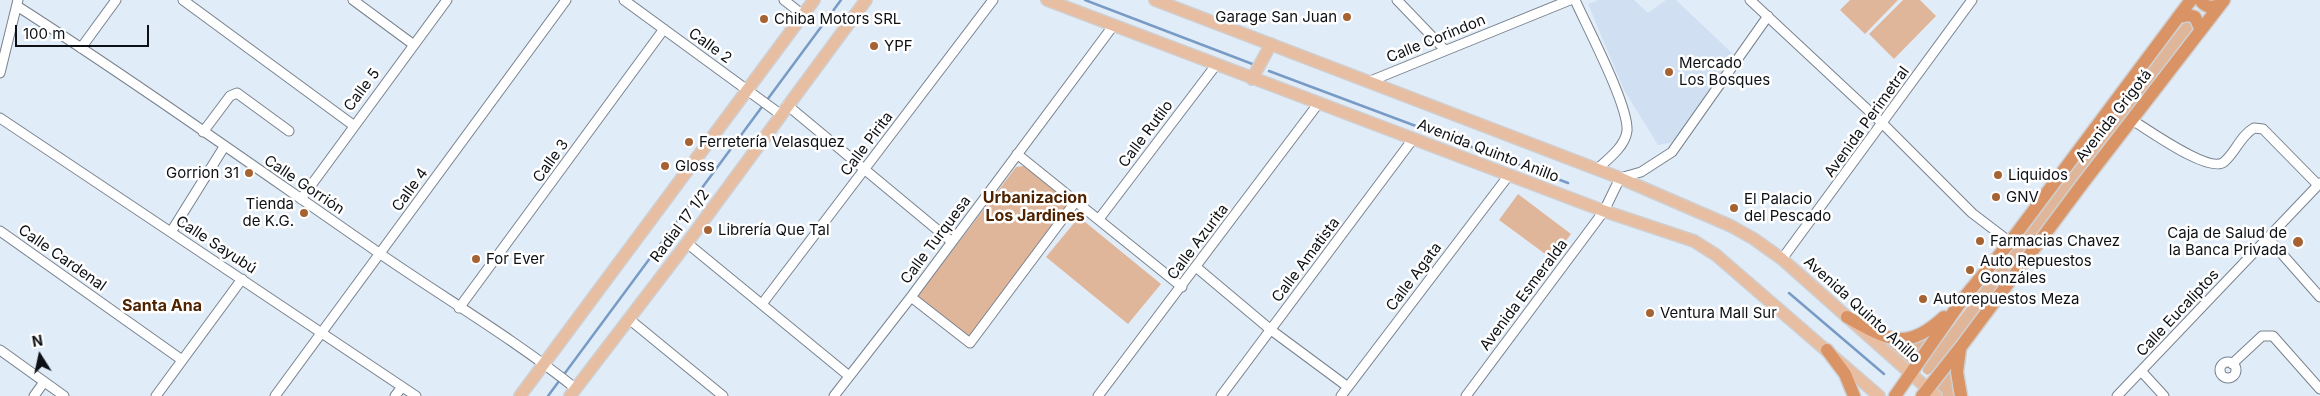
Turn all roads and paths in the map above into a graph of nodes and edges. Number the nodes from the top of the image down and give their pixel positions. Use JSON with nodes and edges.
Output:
{"nodes":[{"id":1,"x":116,"y":0,"type":"edge"},
{"id":2,"x":183,"y":0,"type":"edge"},
{"id":3,"x":353,"y":0,"type":"edge"},
{"id":4,"x":447,"y":0,"type":"edge"},
{"id":5,"x":566,"y":0,"type":"edge"},
{"id":6,"x":624,"y":0,"type":"edge"},
{"id":7,"x":784,"y":0,"type":"edge"},
{"id":8,"x":814,"y":0,"type":"edge"},
{"id":9,"x":866,"y":0,"type":"edge"},
{"id":10,"x":993,"y":0,"type":"edge"},
{"id":11,"x":1047,"y":0,"type":"edge"},
{"id":12,"x":1155,"y":0,"type":"edge"},
{"id":13,"x":1570,"y":0,"type":"edge"},
{"id":14,"x":1575,"y":0,"type":"edge"},
{"id":15,"x":1750,"y":0,"type":"edge"},
{"id":16,"x":1972,"y":0,"type":"edge"},
{"id":17,"x":2191,"y":0,"type":"edge"},
{"id":18,"x":2200,"y":0,"type":"edge"},
{"id":19,"x":1400,"y":1,"type":"edge"},
{"id":20,"x":17,"y":3,"type":"edge"},
{"id":21,"x":2222,"y":3,"type":"edge"},
{"id":22,"x":803,"y":15,"type":"junction"},
{"id":23,"x":1768,"y":16,"type":"junction"},
{"id":24,"x":2178,"y":17,"type":"junction"},
{"id":25,"x":1113,"y":26,"type":"junction"},
{"id":26,"x":664,"y":29,"type":"junction"},
{"id":27,"x":2201,"y":30,"type":"junction"},
{"id":28,"x":1271,"y":44,"type":"junction"},
{"id":29,"x":414,"y":45,"type":"junction"},
{"id":30,"x":81,"y":48,"type":"junction"},
{"id":31,"x":1445,"y":50,"type":"junction"},
{"id":32,"x":1216,"y":65,"type":"junction"},
{"id":33,"x":0,"y":73,"type":"edge"},
{"id":34,"x":1252,"y":79,"type":"junction"},
{"id":35,"x":1368,"y":82,"type":"junction"},
{"id":36,"x":749,"y":92,"type":"junction"},
{"id":37,"x":1318,"y":104,"type":"junction"},
{"id":38,"x":779,"y":109,"type":"junction"},
{"id":39,"x":0,"y":118,"type":"edge"},
{"id":40,"x":2132,"y":120,"type":"junction"},
{"id":41,"x":1883,"y":124,"type":"junction"},
{"id":42,"x":354,"y":125,"type":"junction"},
{"id":43,"x":289,"y":131,"type":"dead end"},
{"id":44,"x":203,"y":132,"type":"junction"},
{"id":45,"x":1413,"y":139,"type":"junction"},
{"id":46,"x":224,"y":147,"type":"junction"},
{"id":47,"x":1017,"y":154,"type":"junction"},
{"id":48,"x":1597,"y":169,"type":"junction"},
{"id":49,"x":865,"y":170,"type":"junction"},
{"id":50,"x":1509,"y":175,"type":"junction"},
{"id":51,"x":1620,"y":178,"type":"junction"},
{"id":52,"x":2319,"y":184,"type":"edge"},
{"id":53,"x":301,"y":199,"type":"junction"},
{"id":54,"x":1076,"y":201,"type":"junction"},
{"id":55,"x":1604,"y":211,"type":"junction"},
{"id":56,"x":1098,"y":219,"type":"junction"},
{"id":57,"x":0,"y":231,"type":"edge"},
{"id":58,"x":171,"y":232,"type":"junction"},
{"id":59,"x":2268,"y":238,"type":"junction"},
{"id":60,"x":687,"y":242,"type":"junction"},
{"id":61,"x":952,"y":242,"type":"junction"},
{"id":62,"x":2010,"y":242,"type":"junction"},
{"id":63,"x":380,"y":254,"type":"junction"},
{"id":64,"x":1782,"y":259,"type":"junction"},
{"id":65,"x":1196,"y":267,"type":"junction"},
{"id":66,"x":242,"y":278,"type":"junction"},
{"id":67,"x":1182,"y":287,"type":"junction"},
{"id":68,"x":911,"y":297,"type":"junction"},
{"id":69,"x":2320,"y":297,"type":"edge"},
{"id":70,"x":1962,"y":300,"type":"junction"},
{"id":71,"x":762,"y":304,"type":"junction"},
{"id":72,"x":459,"y":308,"type":"junction"},
{"id":73,"x":1847,"y":317,"type":"junction"},
{"id":74,"x":628,"y":319,"type":"junction"},
{"id":75,"x":1271,"y":330,"type":"junction"},
{"id":76,"x":322,"y":333,"type":"junction"},
{"id":77,"x":1960,"y":348,"type":"junction"},
{"id":78,"x":0,"y":350,"type":"edge"},
{"id":79,"x":1827,"y":350,"type":"junction"},
{"id":80,"x":182,"y":360,"type":"junction"},
{"id":81,"x":2232,"y":364,"type":"dead end"},
{"id":82,"x":547,"y":366,"type":"junction"},
{"id":83,"x":2142,"y":372,"type":"junction"},
{"id":84,"x":1911,"y":374,"type":"junction"},
{"id":85,"x":849,"y":376,"type":"junction"},
{"id":86,"x":44,"y":382,"type":"junction"},
{"id":87,"x":402,"y":387,"type":"junction"},
{"id":88,"x":1348,"y":387,"type":"junction"},
{"id":89,"x":2320,"y":389,"type":"edge"},
{"id":90,"x":572,"y":390,"type":"edge"},
{"id":91,"x":1929,"y":393,"type":"edge"},
{"id":92,"x":34,"y":396,"type":"edge"},
{"id":93,"x":64,"y":396,"type":"edge"},
{"id":94,"x":156,"y":396,"type":"edge"},
{"id":95,"x":275,"y":396,"type":"edge"},
{"id":96,"x":395,"y":396,"type":"edge"},
{"id":97,"x":416,"y":396,"type":"edge"},
{"id":98,"x":520,"y":396,"type":"edge"},
{"id":99,"x":723,"y":396,"type":"edge"},
{"id":100,"x":834,"y":396,"type":"edge"},
{"id":101,"x":1098,"y":396,"type":"edge"},
{"id":102,"x":1221,"y":396,"type":"edge"},
{"id":103,"x":1341,"y":396,"type":"edge"},
{"id":104,"x":1466,"y":396,"type":"edge"},
{"id":105,"x":1854,"y":396,"type":"edge"},
{"id":106,"x":1879,"y":396,"type":"edge"},
{"id":107,"x":1895,"y":396,"type":"edge"},
{"id":108,"x":1961,"y":396,"type":"edge"},
{"id":109,"x":2116,"y":396,"type":"edge"},
{"id":110,"x":2164,"y":396,"type":"edge"}],
"edges":[{"from":1,"to":30,"type":"street"},
{"from":2,"to":42,"type":"street"},
{"from":3,"to":29,"type":"street"},
{"from":4,"to":29,"type":"street","name":"Calle 5"},
{"from":5,"to":63,"type":"street","name":"Calle 4"},
{"from":6,"to":26,"type":"street","name":"Calle 2"},
{"from":7,"to":22,"type":"street"},
{"from":8,"to":22,"type":"main road","name":"Radial 17 1/2"},
{"from":9,"to":38,"type":"main road","name":"Radial 17 1/2"},
{"from":10,"to":49,"type":"street","name":"Calle Pirita"},
{"from":11,"to":25,"type":"main road","name":"Avenida Quinto Anillo"},
{"from":12,"to":28,"type":"main road","name":"Avenida Quinto Anillo"},
{"from":13,"to":31,"type":"street","name":"Calle Corindon"},
{"from":14,"to":48,"type":"street"},
{"from":15,"to":23,"type":"street"},
{"from":16,"to":41,"type":"street","name":"Avenida Perimetral"},
{"from":17,"to":24,"type":"highway","name":"Avenida Grigotá"},
{"from":18,"to":21,"type":"highway"},
{"from":19,"to":31,"type":"street"},
{"from":20,"to":30,"type":"street","name":"Calle Gorrión"},
{"from":20,"to":33,"type":"street"},
{"from":21,"to":27,"type":"highway","name":"Avenida Grigotá"},
{"from":22,"to":36,"type":"main road","name":"Radial 17 1/2"},
{"from":23,"to":41,"type":"street"},
{"from":23,"to":51,"type":"street"},
{"from":24,"to":27,"type":"highway"},
{"from":24,"to":62,"type":"highway","name":"Avenida Grigotá"},
{"from":25,"to":32,"type":"main road","name":"Avenida Quinto Anillo"},
{"from":25,"to":47,"type":"street","name":"Calle Turquesa"},
{"from":26,"to":36,"type":"street","name":"Calle 2"},
{"from":26,"to":72,"type":"street","name":"Calle 3"},
{"from":27,"to":40,"type":"highway","name":"Avenida Grigotá"},
{"from":28,"to":34,"type":"main road"},
{"from":28,"to":35,"type":"main road","name":"Avenida Quinto Anillo"},
{"from":29,"to":42,"type":"street","name":"Calle 5"},
{"from":30,"to":44,"type":"street","name":"Calle Gorrión"},
{"from":31,"to":35,"type":"street","name":"Calle Corindon"},
{"from":32,"to":34,"type":"main road","name":"Avenida Quinto Anillo"},
{"from":32,"to":56,"type":"street","name":"Calle Rutilo"},
{"from":34,"to":37,"type":"main road","name":"Avenida Quinto Anillo"},
{"from":35,"to":48,"type":"main road","name":"Avenida Quinto Anillo"},
{"from":36,"to":38,"type":"street","name":"Calle 2"},
{"from":36,"to":82,"type":"main road","name":"Radial 17 1/2"},
{"from":37,"to":45,"type":"main road","name":"Avenida Quinto Anillo"},
{"from":37,"to":65,"type":"street","name":"Calle Azurita"},
{"from":38,"to":49,"type":"street","name":"Calle 2"},
{"from":38,"to":60,"type":"main road","name":"Radial 17 1/2"},
{"from":39,"to":58,"type":"street","name":"Calle Sayubú"},
{"from":40,"to":52,"type":"street"},
{"from":40,"to":77,"type":"highway","name":"Avenida Grigotá"},
{"from":41,"to":62,"type":"street"},
{"from":41,"to":64,"type":"street","name":"Avenida Perimetral"},
{"from":42,"to":53,"type":"street","name":"Calle 5"},
{"from":43,"to":44,"type":"street"},
{"from":44,"to":46,"type":"street","name":"Calle Gorrión"},
{"from":45,"to":50,"type":"main road","name":"Avenida Quinto Anillo"},
{"from":45,"to":75,"type":"street","name":"Calle Amatista"},
{"from":46,"to":53,"type":"street","name":"Calle Gorrión"},
{"from":46,"to":58,"type":"street"},
{"from":47,"to":54,"type":"street"},
{"from":47,"to":61,"type":"street","name":"Calle Turquesa"},
{"from":48,"to":51,"type":"main road","name":"Avenida Quinto Anillo"},
{"from":49,"to":61,"type":"street","name":"Calle 2"},
{"from":49,"to":71,"type":"street","name":"Calle Pirita"},
{"from":50,"to":55,"type":"main road","name":"Avenida Quinto Anillo"},
{"from":50,"to":88,"type":"street","name":"Calle Agata"},
{"from":51,"to":55,"type":"street","name":"Avenida Esmeralda"},
{"from":51,"to":64,"type":"main road","name":"Avenida Quinto Anillo"},
{"from":52,"to":59,"type":"street","name":"Calle Eucaliptos"},
{"from":53,"to":63,"type":"street","name":"Calle Gorrión"},
{"from":54,"to":56,"type":"street"},
{"from":54,"to":68,"type":"street"},
{"from":55,"to":79,"type":"main road","name":"Avenida Quinto Anillo"},
{"from":55,"to":104,"type":"street","name":"Avenida Esmeralda"},
{"from":56,"to":67,"type":"street"},
{"from":57,"to":80,"type":"street","name":"Calle Cardenal"},
{"from":58,"to":66,"type":"street","name":"Calle Sayubú"},
{"from":59,"to":69,"type":"street"},
{"from":59,"to":83,"type":"street","name":"Calle Eucaliptos"},
{"from":60,"to":71,"type":"street"},
{"from":60,"to":74,"type":"main road","name":"Radial 17 1/2"},
{"from":61,"to":68,"type":"street","name":"Calle Turquesa"},
{"from":62,"to":70,"type":"highway","name":"Avenida Grigotá"},
{"from":63,"to":72,"type":"street","name":"Calle Gorrión"},
{"from":63,"to":76,"type":"street","name":"Calle 4"},
{"from":64,"to":73,"type":"main road","name":"Avenida Quinto Anillo"},
{"from":65,"to":67,"type":"street","name":"Calle Azurita"},
{"from":65,"to":75,"type":"street"},
{"from":66,"to":76,"type":"street","name":"Calle Sayubú"},
{"from":66,"to":80,"type":"street"},
{"from":67,"to":101,"type":"street","name":"Calle Azurita"},
{"from":68,"to":85,"type":"street","name":"Calle Turquesa"},
{"from":70,"to":73,"type":"highway"},
{"from":70,"to":84,"type":"highway","name":"Avenida Grigotá"},
{"from":71,"to":85,"type":"street"},
{"from":72,"to":82,"type":"street","name":"Calle Gorrión"},
{"from":73,"to":84,"type":"main road","name":"Avenida Quinto Anillo"},
{"from":74,"to":90,"type":"main road","name":"Radial 17 1/2"},
{"from":74,"to":99,"type":"street"},
{"from":75,"to":88,"type":"street"},
{"from":75,"to":102,"type":"street","name":"Calle Amatista"},
{"from":76,"to":87,"type":"street","name":"Calle Sayubú"},
{"from":76,"to":95,"type":"street","name":"Calle 4"},
{"from":77,"to":91,"type":"highway","name":"Avenida Grigotá"},
{"from":77,"to":108,"type":"highway"},
{"from":78,"to":86,"type":"street"},
{"from":79,"to":105,"type":"highway"},
{"from":79,"to":106,"type":"main road","name":"Avenida Quinto Anillo"},
{"from":80,"to":94,"type":"street"},
{"from":81,"to":89,"type":"street"},
{"from":82,"to":90,"type":"street","name":"Calle Gorrión"},
{"from":82,"to":98,"type":"main road","name":"Radial 17 1/2"},
{"from":83,"to":109,"type":"street","name":"Calle Eucaliptos"},
{"from":83,"to":110,"type":"street"},
{"from":84,"to":91,"type":"main road","name":"Avenida Quinto Anillo"},
{"from":84,"to":107,"type":"highway","name":"Avenida Grigotá"},
{"from":85,"to":100,"type":"street","name":"Calle Turquesa"},
{"from":86,"to":92,"type":"street"},
{"from":86,"to":93,"type":"street"},
{"from":87,"to":96,"type":"street"},
{"from":87,"to":97,"type":"street","name":"Calle Sayubú"},
{"from":88,"to":103,"type":"street","name":"Calle Agata"}]}
